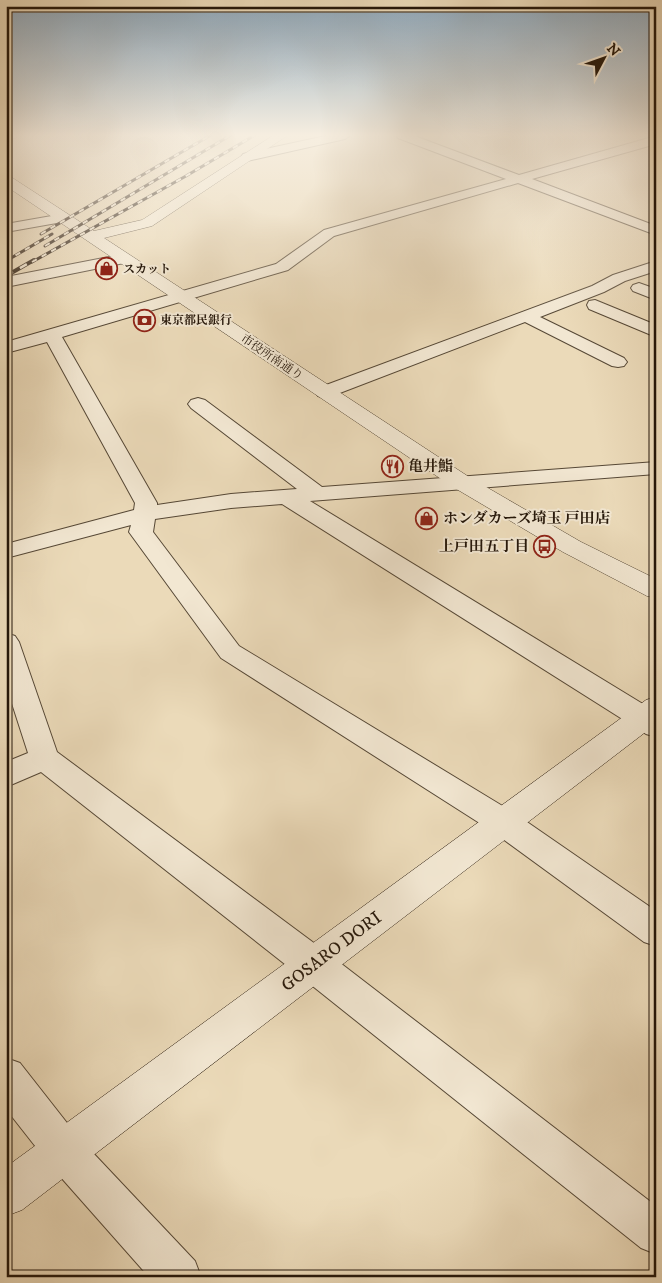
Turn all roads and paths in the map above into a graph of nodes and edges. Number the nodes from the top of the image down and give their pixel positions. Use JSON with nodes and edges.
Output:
{"nodes":[{"id":1,"x":28,"y":195,"type":"edge"},
{"id":2,"x":190,"y":195,"type":"edge"},
{"id":3,"x":466,"y":195,"type":"edge"},
{"id":4,"x":559,"y":195,"type":"edge"},
{"id":5,"x":63,"y":218,"type":"junction"},
{"id":6,"x":6,"y":228,"type":"edge"},
{"id":7,"x":656,"y":231,"type":"edge"},
{"id":8,"x":90,"y":237,"type":"junction"},
{"id":9,"x":124,"y":259,"type":"junction"},
{"id":10,"x":656,"y":266,"type":"edge"},
{"id":11,"x":656,"y":281,"type":"edge"},
{"id":12,"x":6,"y":282,"type":"edge"},
{"id":13,"x":639,"y":288,"type":"junction"},
{"id":14,"x":656,"y":295,"type":"edge"},
{"id":15,"x":183,"y":297,"type":"junction"},
{"id":16,"x":596,"y":304,"type":"junction"},
{"id":17,"x":526,"y":316,"type":"junction"},
{"id":18,"x":543,"y":325,"type":"junction"},
{"id":19,"x":656,"y":332,"type":"edge"},
{"id":20,"x":52,"y":335,"type":"junction"},
{"id":21,"x":6,"y":348,"type":"edge"},
{"id":22,"x":618,"y":362,"type":"dead end"},
{"id":23,"x":325,"y":392,"type":"junction"},
{"id":24,"x":198,"y":404,"type":"dead end"},
{"id":25,"x":656,"y":468,"type":"edge"},
{"id":26,"x":461,"y":482,"type":"junction"},
{"id":27,"x":316,"y":494,"type":"junction"},
{"id":28,"x":287,"y":497,"type":"junction"},
{"id":29,"x":145,"y":514,"type":"junction"},
{"id":30,"x":6,"y":551,"type":"edge"},
{"id":31,"x":656,"y":590,"type":"edge"},
{"id":32,"x":6,"y":642,"type":"edge"},
{"id":33,"x":651,"y":717,"type":"edge"},
{"id":34,"x":44,"y":758,"type":"junction"},
{"id":35,"x":6,"y":775,"type":"edge"},
{"id":36,"x":503,"y":822,"type":"junction"},
{"id":37,"x":656,"y":931,"type":"edge"},
{"id":38,"x":313,"y":964,"type":"junction"},
{"id":39,"x":6,"y":1077,"type":"edge"},
{"id":40,"x":64,"y":1151,"type":"junction"},
{"id":41,"x":6,"y":1194,"type":"edge"},
{"id":42,"x":656,"y":1233,"type":"edge"},
{"id":43,"x":179,"y":1277,"type":"edge"}],
"edges":[{"from":1,"to":5,"type":"street","name":"市役所南通り"},
{"from":2,"to":8,"type":"street"},
{"from":3,"to":15,"type":"street"},
{"from":4,"to":7,"type":"street"},
{"from":5,"to":6,"type":"street"},
{"from":5,"to":8,"type":"street","name":"市役所南通り"},
{"from":8,"to":9,"type":"street","name":"市役所南通り"},
{"from":9,"to":12,"type":"street"},
{"from":9,"to":15,"type":"street","name":"市役所南通り"},
{"from":10,"to":17,"type":"street"},
{"from":11,"to":13,"type":"street"},
{"from":13,"to":14,"type":"street"},
{"from":13,"to":16,"type":"street"},
{"from":15,"to":20,"type":"street"},
{"from":15,"to":23,"type":"street","name":"市役所南通り"},
{"from":16,"to":18,"type":"street"},
{"from":16,"to":19,"type":"street"},
{"from":17,"to":18,"type":"street"},
{"from":17,"to":23,"type":"street"},
{"from":18,"to":22,"type":"street"},
{"from":20,"to":21,"type":"street"},
{"from":20,"to":29,"type":"street"},
{"from":23,"to":26,"type":"street","name":"市役所南通り"},
{"from":24,"to":27,"type":"street"},
{"from":25,"to":26,"type":"street"},
{"from":26,"to":27,"type":"street"},
{"from":26,"to":31,"type":"street","name":"市役所南通り"},
{"from":27,"to":28,"type":"street"},
{"from":28,"to":29,"type":"street"},
{"from":28,"to":33,"type":"street"},
{"from":29,"to":30,"type":"street"},
{"from":29,"to":36,"type":"street"},
{"from":32,"to":34,"type":"street"},
{"from":33,"to":36,"type":"street","name":"GOSARO DORI"},
{"from":34,"to":35,"type":"street"},
{"from":34,"to":38,"type":"street"},
{"from":36,"to":37,"type":"street"},
{"from":36,"to":38,"type":"street","name":"GOSARO DORI"},
{"from":38,"to":40,"type":"street","name":"GOSARO DORI"},
{"from":38,"to":42,"type":"street"},
{"from":39,"to":40,"type":"street"},
{"from":40,"to":41,"type":"street","name":"GOSARO DORI"},
{"from":40,"to":43,"type":"street"}]}
